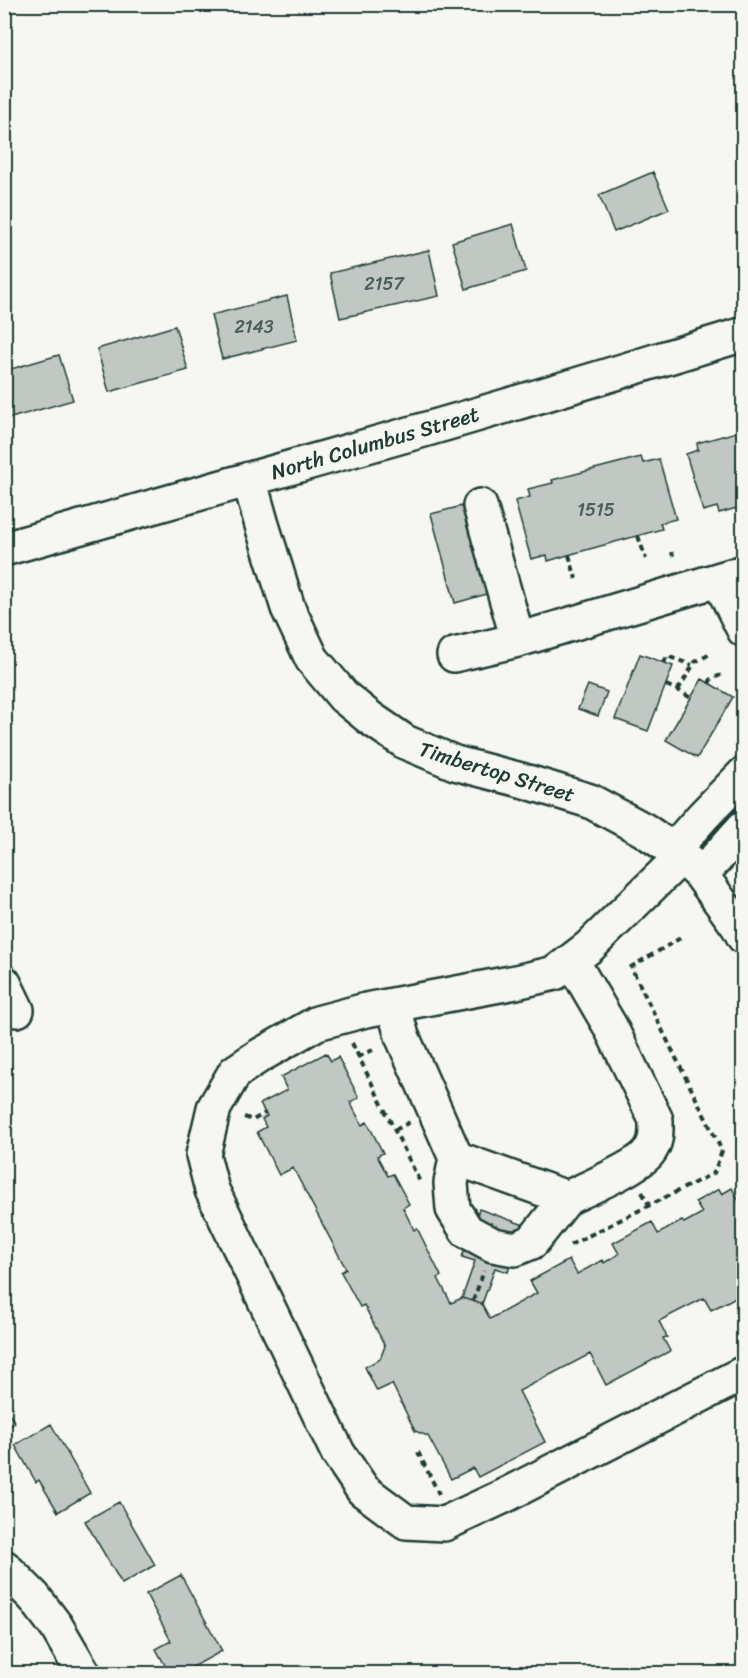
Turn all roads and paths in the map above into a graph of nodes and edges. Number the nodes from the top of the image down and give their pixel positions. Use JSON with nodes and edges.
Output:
{"nodes":[{"id":1,"x":744,"y":334,"type":"edge"},
{"id":2,"x":249,"y":479,"type":"junction"},
{"id":3,"x":480,"y":506,"type":"dead end"},
{"id":4,"x":739,"y":508,"type":"dead end"},
{"id":5,"x":744,"y":523,"type":"edge"},
{"id":6,"x":638,"y":536,"type":"dead end"},
{"id":7,"x":4,"y":549,"type":"edge"},
{"id":8,"x":569,"y":555,"type":"dead end"},
{"id":9,"x":646,"y":559,"type":"dead end"},
{"id":10,"x":731,"y":576,"type":"edge"},
{"id":11,"x":576,"y":579,"type":"dead end"},
{"id":12,"x":744,"y":630,"type":"edge"},
{"id":13,"x":518,"y":640,"type":"junction"},
{"id":14,"x":710,"y":654,"type":"dead end"},
{"id":15,"x":453,"y":655,"type":"dead end"},
{"id":16,"x":664,"y":663,"type":"dead end"},
{"id":17,"x":692,"y":666,"type":"junction"},
{"id":18,"x":721,"y":675,"type":"dead end"},
{"id":19,"x":709,"y":684,"type":"dead end"},
{"id":20,"x":666,"y":686,"type":"dead end"},
{"id":21,"x":678,"y":690,"type":"junction"},
{"id":22,"x":691,"y":698,"type":"dead end"},
{"id":23,"x":744,"y":774,"type":"edge"},
{"id":24,"x":744,"y":827,"type":"edge"},
{"id":25,"x":685,"y":860,"type":"junction"},
{"id":26,"x":684,"y":936,"type":"dead end"},
{"id":27,"x":744,"y":937,"type":"edge"},
{"id":28,"x":572,"y":961,"type":"junction"},
{"id":29,"x":393,"y":1005,"type":"junction"},
{"id":30,"x":351,"y":1040,"type":"dead end"},
{"id":31,"x":266,"y":1113,"type":"dead end"},
{"id":32,"x":235,"y":1114,"type":"dead end"},
{"id":33,"x":456,"y":1158,"type":"junction"},
{"id":34,"x":422,"y":1185,"type":"dead end"},
{"id":35,"x":567,"y":1198,"type":"junction"},
{"id":36,"x":564,"y":1248,"type":"dead end"},
{"id":37,"x":744,"y":1374,"type":"edge"},
{"id":38,"x":4,"y":1567,"type":"edge"},
{"id":39,"x":84,"y":1674,"type":"edge"}],
"edges":[{"from":1,"to":2,"type":"street","name":"North Columbus Street"},
{"from":2,"to":7,"type":"street","name":"North Columbus Street"},
{"from":2,"to":25,"type":"street","name":"Timbertop Street"},
{"from":3,"to":13,"type":"street"},
{"from":4,"to":5,"type":"path"},
{"from":6,"to":9,"type":"path"},
{"from":8,"to":11,"type":"path"},
{"from":10,"to":12,"type":"street"},
{"from":10,"to":13,"type":"street"},
{"from":13,"to":15,"type":"street"},
{"from":14,"to":17,"type":"path"},
{"from":16,"to":17,"type":"path"},
{"from":17,"to":21,"type":"path"},
{"from":18,"to":19,"type":"path"},
{"from":20,"to":21,"type":"path"},
{"from":21,"to":22,"type":"path"},
{"from":23,"to":25,"type":"street"},
{"from":24,"to":25,"type":"street"},
{"from":25,"to":27,"type":"street","name":"Timbertop Street"},
{"from":25,"to":28,"type":"street"},
{"from":26,"to":36,"type":"path"},
{"from":28,"to":29,"type":"street"},
{"from":28,"to":35,"type":"street"},
{"from":29,"to":33,"type":"street"},
{"from":29,"to":37,"type":"street"},
{"from":30,"to":34,"type":"path"},
{"from":31,"to":32,"type":"path"},
{"from":33,"to":35,"type":"street"},
{"from":33,"to":35,"type":"street"},
{"from":38,"to":39,"type":"street"}]}
